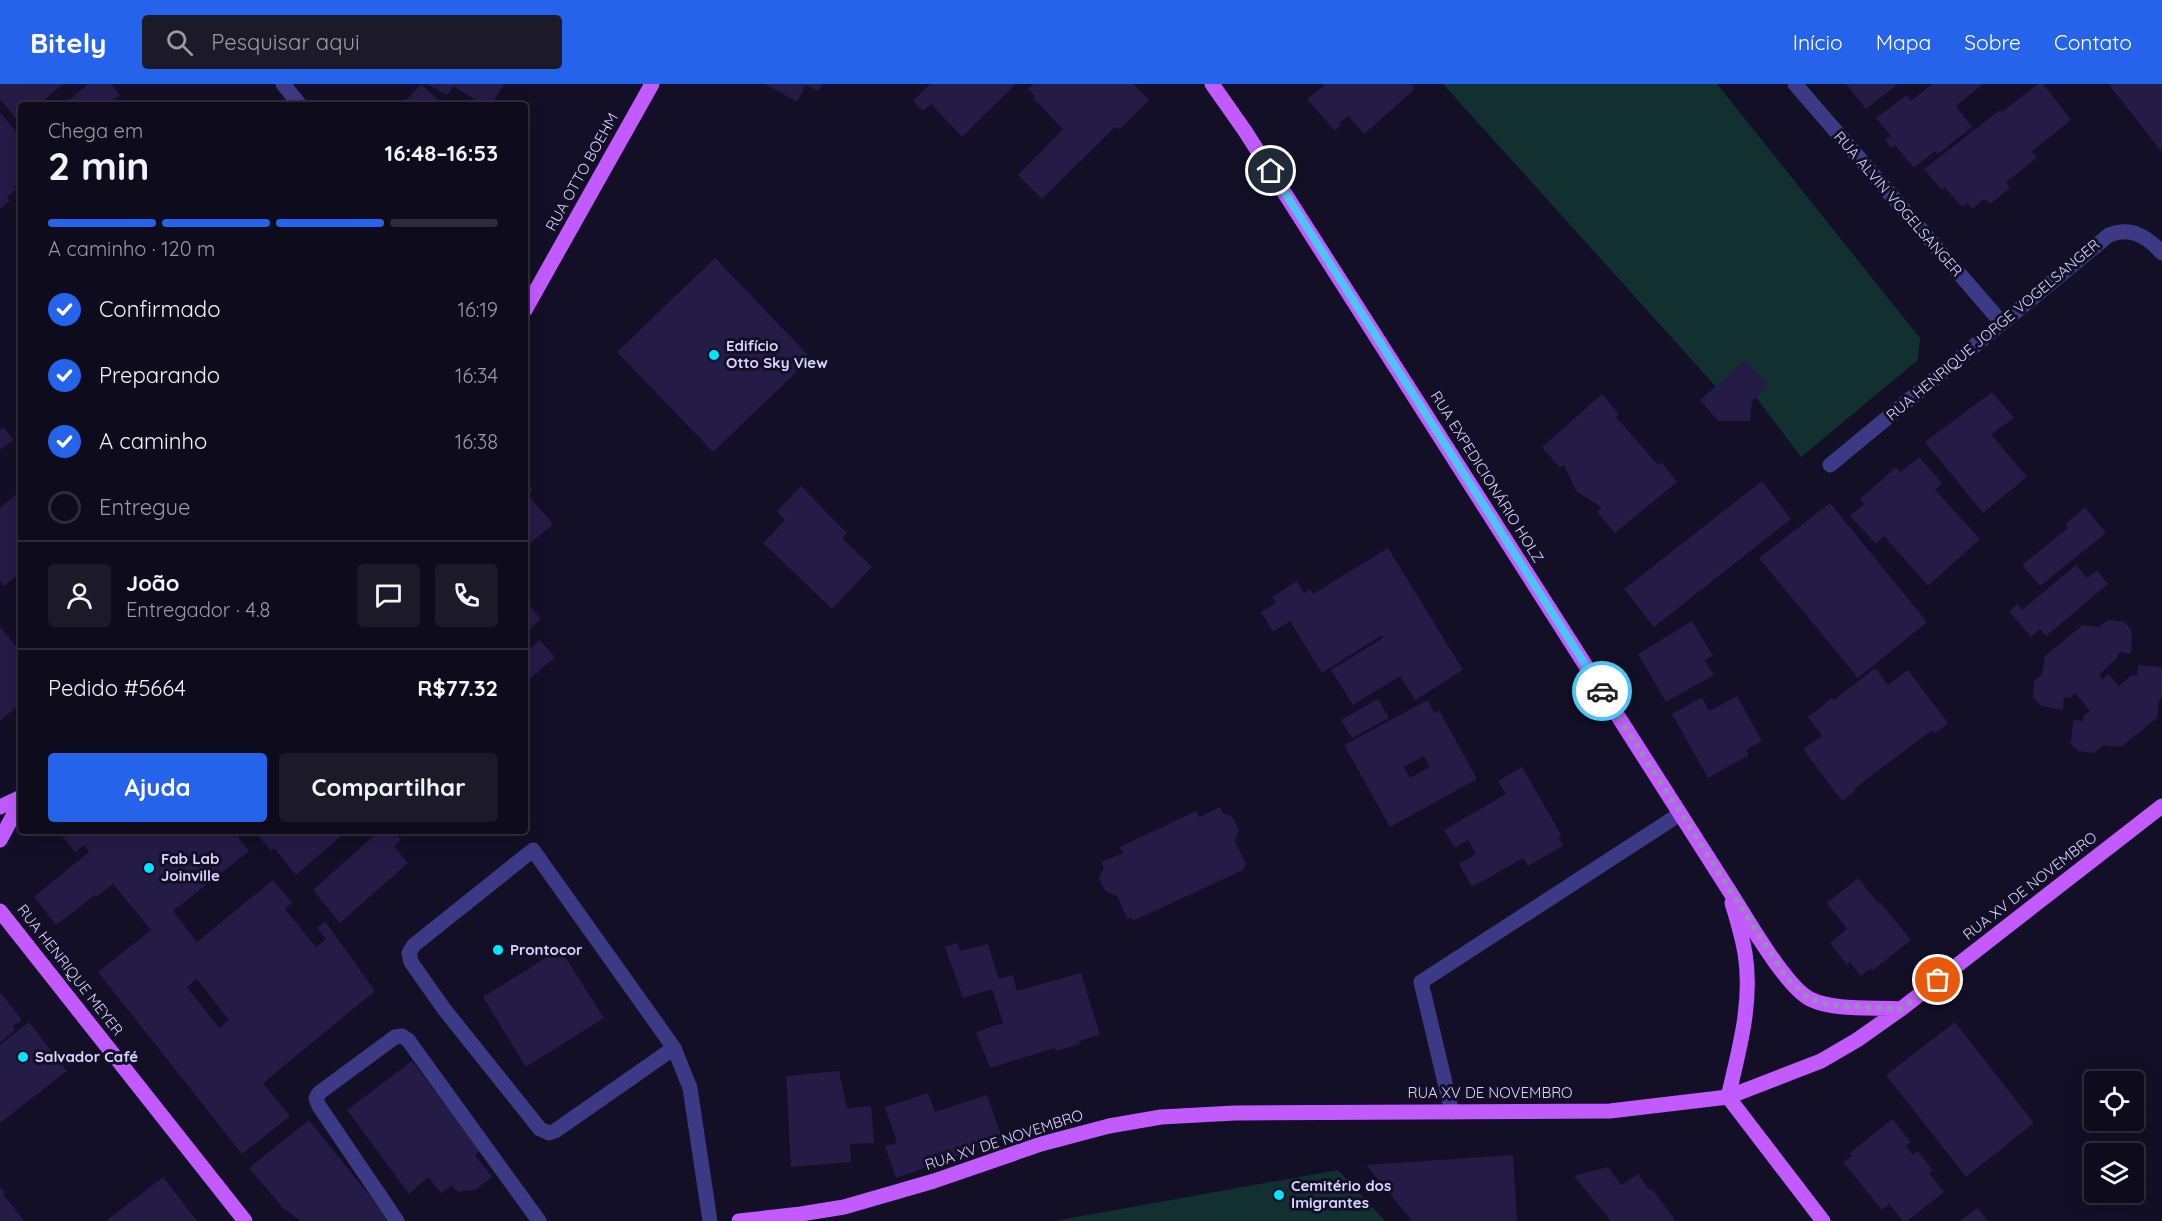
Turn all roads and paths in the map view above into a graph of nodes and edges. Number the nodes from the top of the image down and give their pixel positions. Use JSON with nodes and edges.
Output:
{"nodes":[{"id":1,"x":283,"y":84,"type":"edge"},
{"id":2,"x":652,"y":84,"type":"edge"},
{"id":3,"x":1212,"y":84,"type":"edge"},
{"id":4,"x":1795,"y":84,"type":"edge"},
{"id":5,"x":298,"y":102,"type":"edge"},
{"id":6,"x":2162,"y":253,"type":"edge"},
{"id":7,"x":528,"y":305,"type":"edge"},
{"id":8,"x":2002,"y":323,"type":"junction"},
{"id":9,"x":1830,"y":465,"type":"dead end"},
{"id":10,"x":18,"y":798,"type":"edge"},
{"id":11,"x":2162,"y":806,"type":"edge"},
{"id":12,"x":0,"y":807,"type":"edge"},
{"id":13,"x":18,"y":807,"type":"edge"},
{"id":14,"x":1680,"y":814,"type":"junction"},
{"id":15,"x":0,"y":840,"type":"edge"},
{"id":16,"x":1730,"y":892,"type":"junction"},
{"id":17,"x":0,"y":911,"type":"edge"},
{"id":18,"x":1901,"y":1009,"type":"junction"},
{"id":19,"x":674,"y":1048,"type":"junction"},
{"id":20,"x":1728,"y":1097,"type":"junction"},
{"id":21,"x":1452,"y":1112,"type":"junction"},
{"id":22,"x":244,"y":1221,"type":"edge"},
{"id":23,"x":397,"y":1221,"type":"edge"},
{"id":24,"x":539,"y":1221,"type":"edge"},
{"id":25,"x":710,"y":1221,"type":"edge"},
{"id":26,"x":739,"y":1221,"type":"edge"},
{"id":27,"x":1823,"y":1221,"type":"edge"}],
"edges":[{"from":1,"to":5,"type":"street"},
{"from":2,"to":7,"type":"main road","name":"RUA OTTO BOEHM"},
{"from":3,"to":14,"type":"main road","name":"RUA EXPEDICIONÁRIO HOLZ"},
{"from":4,"to":8,"type":"street","name":"RUA ALVIN VOGELSANGER"},
{"from":6,"to":8,"type":"street","name":"RUA HENRIQUE JORGE VOGELSANGER"},
{"from":8,"to":9,"type":"street","name":"RUA HENRIQUE JORGE VOGELSANGER"},
{"from":10,"to":12,"type":"main road"},
{"from":11,"to":18,"type":"main road","name":"RUA XV DE NOVEMBRO"},
{"from":13,"to":15,"type":"main road"},
{"from":14,"to":16,"type":"main road","name":"RUA EXPEDICIONÁRIO HOLZ"},
{"from":14,"to":21,"type":"street"},
{"from":16,"to":18,"type":"main road","name":"RUA EXPEDICIONÁRIO HOLZ"},
{"from":16,"to":20,"type":"main road","name":"RUA EXPEDICIONÁRIO HOLZ"},
{"from":17,"to":22,"type":"main road","name":"RUA HENRIQUE MEYER"},
{"from":18,"to":20,"type":"main road","name":"RUA XV DE NOVEMBRO"},
{"from":19,"to":19,"type":"street"},
{"from":19,"to":25,"type":"street"},
{"from":20,"to":21,"type":"main road","name":"RUA XV DE NOVEMBRO"},
{"from":20,"to":27,"type":"main road"},
{"from":21,"to":26,"type":"main road","name":"RUA XV DE NOVEMBRO"},
{"from":23,"to":24,"type":"street"}]}
